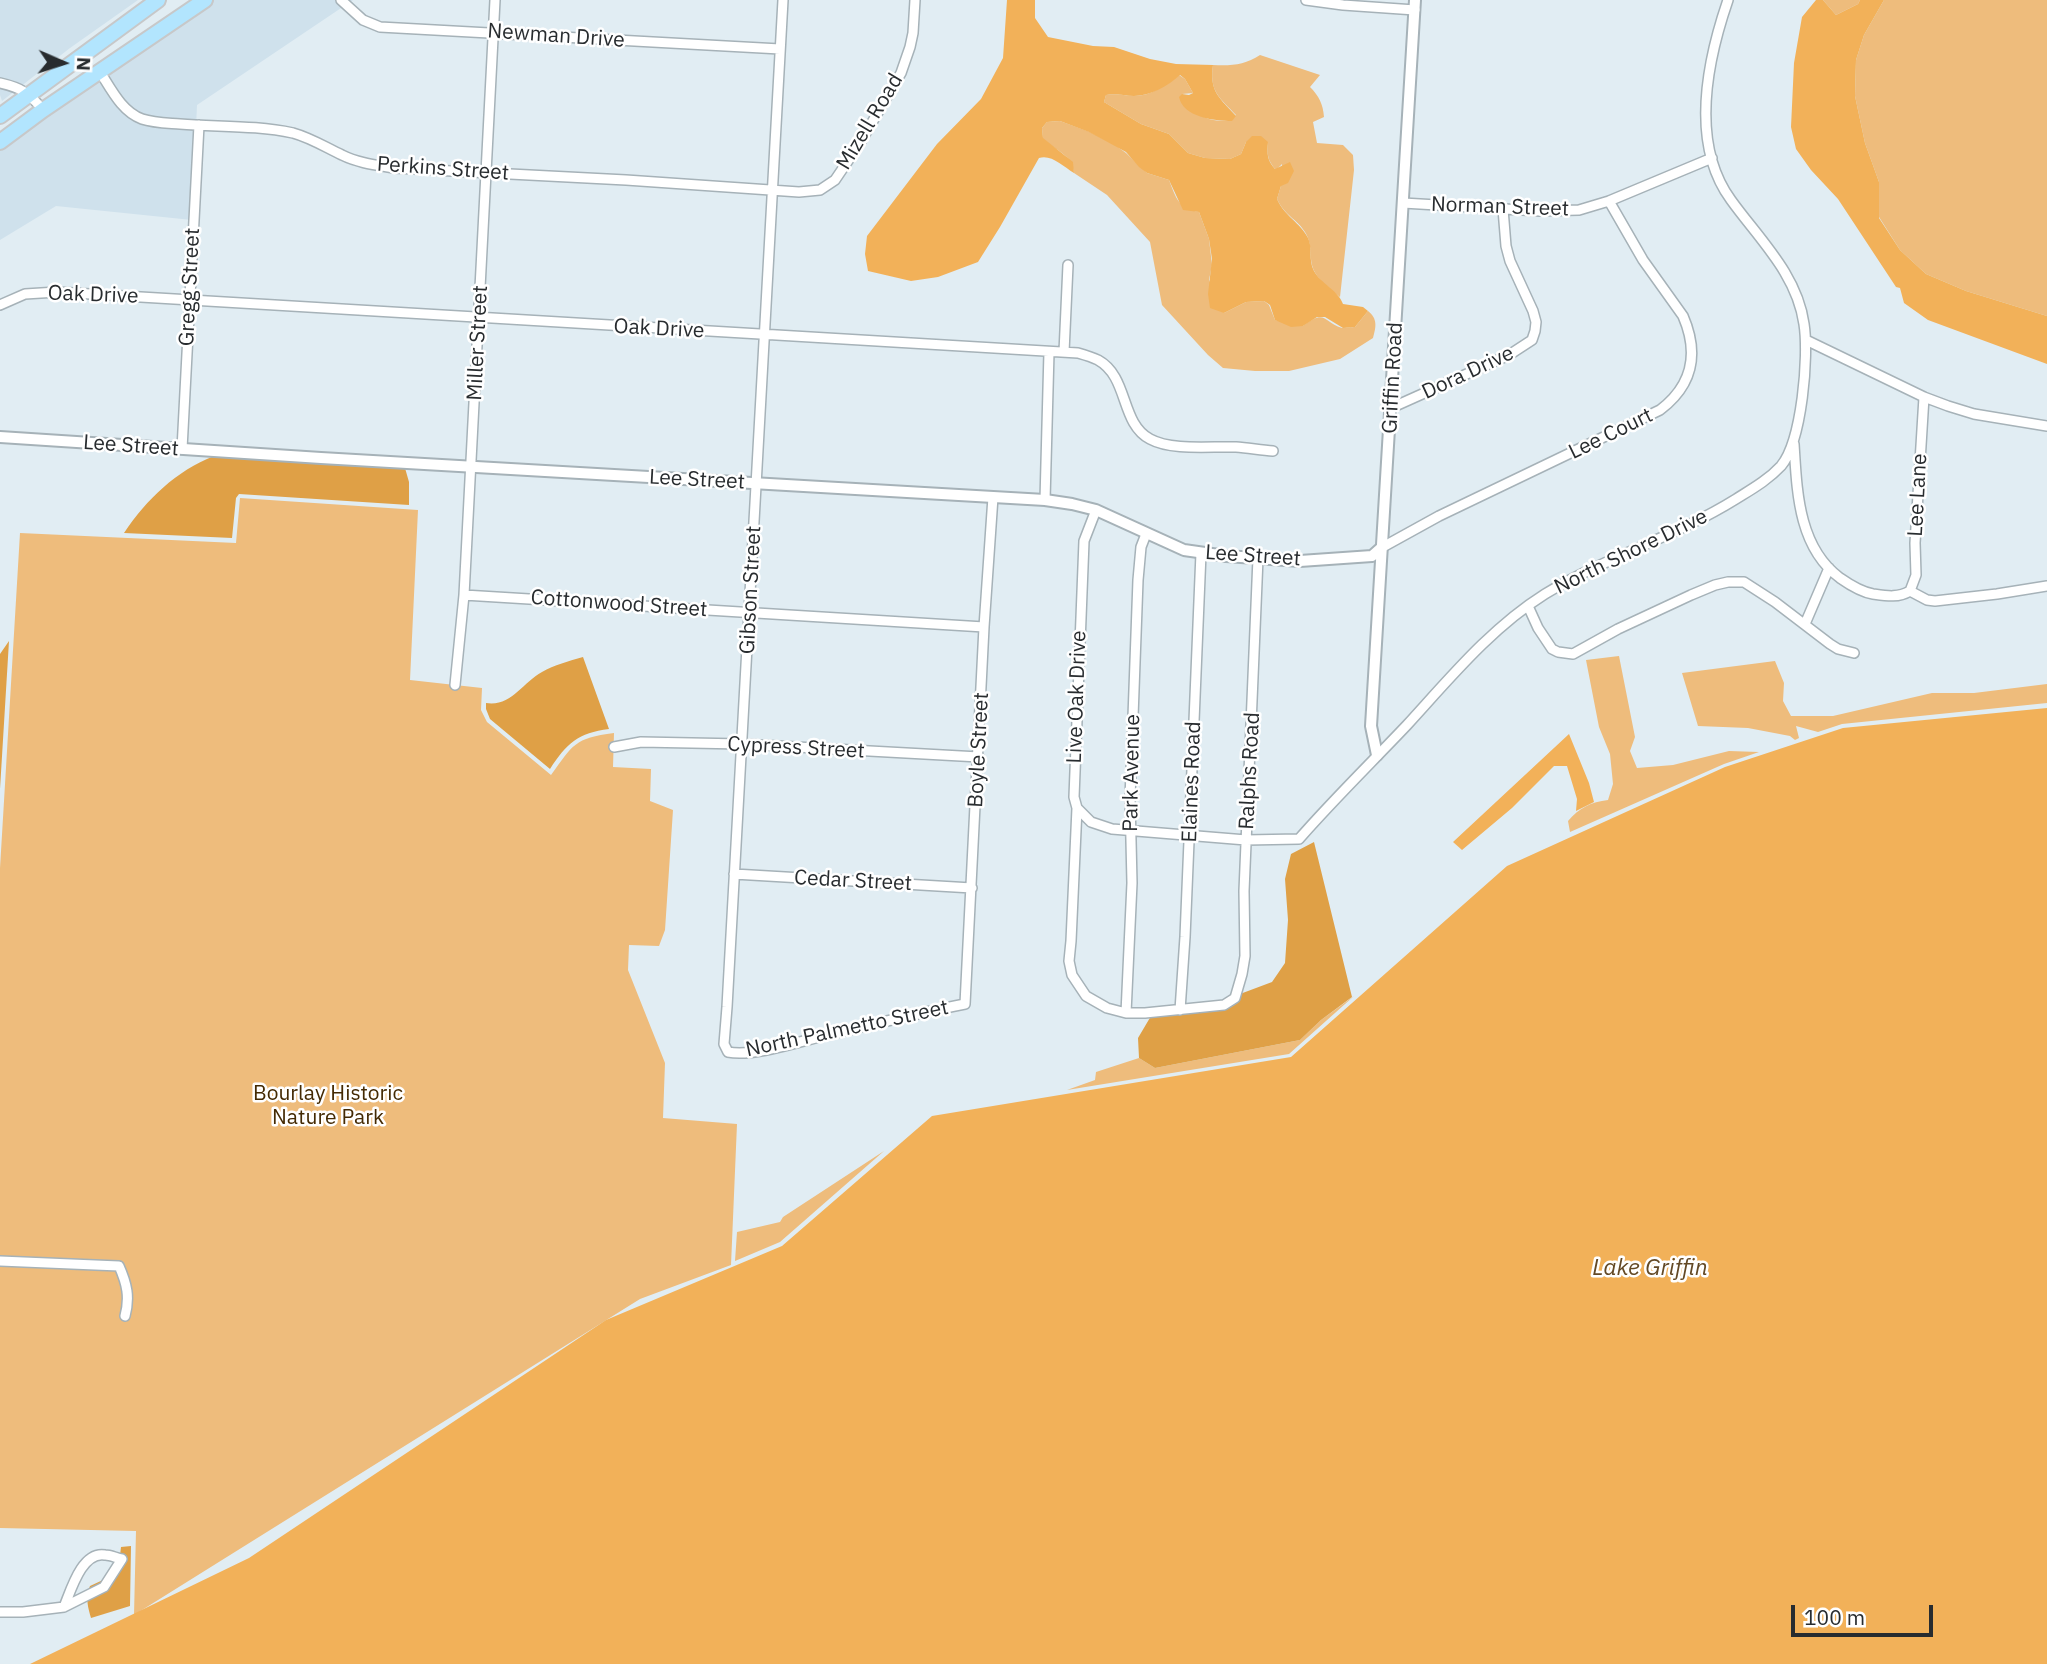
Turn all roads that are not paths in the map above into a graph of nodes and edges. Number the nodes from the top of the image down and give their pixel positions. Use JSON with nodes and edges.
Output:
{"nodes":[{"id":1,"x":158,"y":0,"type":"edge"},
{"id":2,"x":205,"y":0,"type":"edge"},
{"id":3,"x":341,"y":0,"type":"edge"},
{"id":4,"x":495,"y":0,"type":"edge"},
{"id":5,"x":783,"y":0,"type":"edge"},
{"id":6,"x":915,"y":0,"type":"edge"},
{"id":7,"x":1306,"y":0,"type":"edge"},
{"id":8,"x":1728,"y":0,"type":"edge"},
{"id":9,"x":1415,"y":5,"type":"edge"},
{"id":10,"x":492,"y":32,"type":"junction"},
{"id":11,"x":780,"y":49,"type":"junction"},
{"id":12,"x":100,"y":72,"type":"junction"},
{"id":13,"x":0,"y":83,"type":"edge"},
{"id":14,"x":30,"y":94,"type":"junction"},
{"id":15,"x":43,"y":110,"type":"junction"},
{"id":16,"x":0,"y":116,"type":"edge"},
{"id":17,"x":199,"y":125,"type":"junction"},
{"id":18,"x":0,"y":142,"type":"edge"},
{"id":19,"x":1712,"y":158,"type":"junction"},
{"id":20,"x":485,"y":172,"type":"junction"},
{"id":21,"x":773,"y":191,"type":"junction"},
{"id":22,"x":1609,"y":201,"type":"junction"},
{"id":23,"x":1403,"y":203,"type":"junction"},
{"id":24,"x":1503,"y":209,"type":"junction"},
{"id":25,"x":1068,"y":265,"type":"dead end"},
{"id":26,"x":189,"y":300,"type":"junction"},
{"id":27,"x":0,"y":305,"type":"edge"},
{"id":28,"x":479,"y":319,"type":"junction"},
{"id":29,"x":765,"y":335,"type":"junction"},
{"id":30,"x":1806,"y":340,"type":"junction"},
{"id":31,"x":1049,"y":352,"type":"junction"},
{"id":32,"x":1064,"y":352,"type":"junction"},
{"id":33,"x":1924,"y":397,"type":"junction"},
{"id":34,"x":1391,"y":408,"type":"junction"},
{"id":35,"x":2047,"y":426,"type":"edge"},
{"id":36,"x":0,"y":437,"type":"edge"},
{"id":37,"x":1794,"y":437,"type":"junction"},
{"id":38,"x":182,"y":449,"type":"junction"},
{"id":39,"x":1273,"y":451,"type":"dead end"},
{"id":40,"x":471,"y":467,"type":"junction"},
{"id":41,"x":757,"y":483,"type":"junction"},
{"id":42,"x":993,"y":497,"type":"junction"},
{"id":43,"x":1045,"y":500,"type":"junction"},
{"id":44,"x":1096,"y":510,"type":"junction"},
{"id":45,"x":1146,"y":534,"type":"junction"},
{"id":46,"x":1381,"y":548,"type":"junction"},
{"id":47,"x":1201,"y":553,"type":"junction"},
{"id":48,"x":1258,"y":558,"type":"junction"},
{"id":49,"x":1829,"y":568,"type":"junction"},
{"id":50,"x":2047,"y":586,"type":"edge"},
{"id":51,"x":1910,"y":591,"type":"junction"},
{"id":52,"x":464,"y":595,"type":"junction"},
{"id":53,"x":1528,"y":606,"type":"junction"},
{"id":54,"x":750,"y":613,"type":"junction"},
{"id":55,"x":1805,"y":624,"type":"junction"},
{"id":56,"x":984,"y":627,"type":"junction"},
{"id":57,"x":1853,"y":653,"type":"dead end"},
{"id":58,"x":455,"y":685,"type":"dead end"},
{"id":59,"x":741,"y":744,"type":"junction"},
{"id":60,"x":614,"y":747,"type":"dead end"},
{"id":61,"x":1377,"y":755,"type":"junction"},
{"id":62,"x":979,"y":757,"type":"junction"},
{"id":63,"x":1077,"y":808,"type":"junction"},
{"id":64,"x":1131,"y":831,"type":"junction"},
{"id":65,"x":1190,"y":836,"type":"junction"},
{"id":66,"x":1247,"y":840,"type":"junction"},
{"id":67,"x":734,"y":874,"type":"junction"},
{"id":68,"x":972,"y":888,"type":"junction"},
{"id":69,"x":965,"y":1004,"type":"joint"},
{"id":70,"x":1180,"y":1010,"type":"junction"},
{"id":71,"x":1126,"y":1013,"type":"junction"},
{"id":72,"x":728,"y":1052,"type":"joint"},
{"id":73,"x":0,"y":1261,"type":"edge"},
{"id":74,"x":125,"y":1316,"type":"dead end"},
{"id":75,"x":64,"y":1607,"type":"junction"},
{"id":76,"x":0,"y":1612,"type":"edge"}],
"edges":[{"from":1,"to":14,"type":"main road"},
{"from":2,"to":12,"type":"main road"},
{"from":3,"to":10,"type":"street","name":"Newman Drive"},
{"from":4,"to":10,"type":"street","name":"Miller Street"},
{"from":5,"to":11,"type":"street","name":"Gibson Street"},
{"from":6,"to":21,"type":"street","name":"Mizell Road"},
{"from":7,"to":9,"type":"street"},
{"from":8,"to":19,"type":"street","name":"North Shore Drive"},
{"from":9,"to":23,"type":"street","name":"Griffin Road"},
{"from":10,"to":11,"type":"street","name":"Newman Drive"},
{"from":10,"to":20,"type":"street","name":"Miller Street"},
{"from":11,"to":21,"type":"street","name":"Gibson Street"},
{"from":12,"to":15,"type":"main road"},
{"from":12,"to":17,"type":"street","name":"Perkins Street"},
{"from":13,"to":14,"type":"street"},
{"from":14,"to":15,"type":"street"},
{"from":14,"to":16,"type":"main road"},
{"from":15,"to":18,"type":"main road"},
{"from":17,"to":20,"type":"street","name":"Perkins Street"},
{"from":17,"to":26,"type":"street","name":"Gregg Street"},
{"from":19,"to":22,"type":"street","name":"Norman Street"},
{"from":19,"to":30,"type":"street","name":"North Shore Drive"},
{"from":20,"to":21,"type":"street","name":"Perkins Street"},
{"from":20,"to":28,"type":"street","name":"Miller Street"},
{"from":21,"to":29,"type":"street","name":"Gibson Street"},
{"from":22,"to":24,"type":"street","name":"Norman Street"},
{"from":22,"to":46,"type":"street","name":"Lee Court"},
{"from":23,"to":24,"type":"street","name":"Norman Street"},
{"from":23,"to":34,"type":"street","name":"Griffin Road"},
{"from":24,"to":34,"type":"street","name":"Dora Drive"},
{"from":25,"to":32,"type":"street"},
{"from":26,"to":27,"type":"street","name":"Oak Drive"},
{"from":26,"to":28,"type":"street","name":"Oak Drive"},
{"from":26,"to":38,"type":"street","name":"Gregg Street"},
{"from":28,"to":29,"type":"street","name":"Oak Drive"},
{"from":28,"to":40,"type":"street","name":"Miller Street"},
{"from":29,"to":31,"type":"street","name":"Oak Drive"},
{"from":29,"to":41,"type":"street","name":"Gibson Street"},
{"from":30,"to":33,"type":"street"},
{"from":30,"to":37,"type":"street","name":"North Shore Drive"},
{"from":31,"to":32,"type":"street","name":"Oak Drive"},
{"from":31,"to":43,"type":"street"},
{"from":32,"to":39,"type":"street","name":"Oak Drive"},
{"from":33,"to":35,"type":"street"},
{"from":33,"to":51,"type":"street","name":"Lee Lane"},
{"from":34,"to":46,"type":"street","name":"Griffin Road"},
{"from":36,"to":38,"type":"street","name":"Lee Street"},
{"from":37,"to":49,"type":"street"},
{"from":37,"to":53,"type":"street","name":"North Shore Drive"},
{"from":38,"to":40,"type":"street","name":"Lee Street"},
{"from":40,"to":41,"type":"street","name":"Lee Street"},
{"from":40,"to":52,"type":"street","name":"Miller Street"},
{"from":41,"to":42,"type":"street","name":"Lee Street"},
{"from":41,"to":54,"type":"street","name":"Gibson Street"},
{"from":42,"to":43,"type":"street","name":"Lee Street"},
{"from":42,"to":56,"type":"street","name":"Boyle Street"},
{"from":43,"to":44,"type":"street","name":"Lee Street"},
{"from":44,"to":45,"type":"street","name":"Lee Street"},
{"from":44,"to":63,"type":"street","name":"Live Oak Drive"},
{"from":45,"to":47,"type":"street","name":"Lee Street"},
{"from":45,"to":64,"type":"street","name":"Park Avenue"},
{"from":46,"to":48,"type":"street","name":"Lee Street"},
{"from":46,"to":61,"type":"street","name":"Griffin Road"},
{"from":47,"to":48,"type":"street","name":"Lee Street"},
{"from":47,"to":65,"type":"street","name":"Elaines Road"},
{"from":48,"to":66,"type":"street","name":"Ralphs Road"},
{"from":49,"to":51,"type":"street"},
{"from":49,"to":55,"type":"street"},
{"from":50,"to":51,"type":"street"},
{"from":52,"to":54,"type":"street","name":"Cottonwood Street"},
{"from":52,"to":58,"type":"street","name":"Miller Street"},
{"from":53,"to":55,"type":"street"},
{"from":53,"to":61,"type":"street","name":"North Shore Drive"},
{"from":54,"to":56,"type":"street","name":"Cottonwood Street"},
{"from":54,"to":59,"type":"street","name":"Gibson Street"},
{"from":55,"to":57,"type":"street"},
{"from":56,"to":62,"type":"street","name":"Boyle Street"},
{"from":59,"to":60,"type":"street","name":"Cypress Street"},
{"from":59,"to":62,"type":"street","name":"Cypress Street"},
{"from":59,"to":67,"type":"street","name":"Gibson Street"},
{"from":61,"to":66,"type":"street","name":"North Shore Drive"},
{"from":62,"to":68,"type":"street","name":"Boyle Street"},
{"from":63,"to":64,"type":"street","name":"North Shore Drive"},
{"from":63,"to":71,"type":"street","name":"Live Oak Drive"},
{"from":64,"to":65,"type":"street","name":"North Shore Drive"},
{"from":64,"to":71,"type":"street","name":"Park Avenue"},
{"from":65,"to":66,"type":"street","name":"North Shore Drive"},
{"from":65,"to":70,"type":"street","name":"Elaines Road"},
{"from":66,"to":70,"type":"street","name":"Ralphs Road"},
{"from":67,"to":68,"type":"street","name":"Cedar Street"},
{"from":67,"to":72,"type":"street","name":"Gibson Street"},
{"from":68,"to":69,"type":"street","name":"Boyle Street"},
{"from":69,"to":72,"type":"street","name":"North Palmetto Street"},
{"from":70,"to":71,"type":"street"},
{"from":73,"to":74,"type":"street"},
{"from":75,"to":75,"type":"street"},
{"from":75,"to":76,"type":"street"}]}
